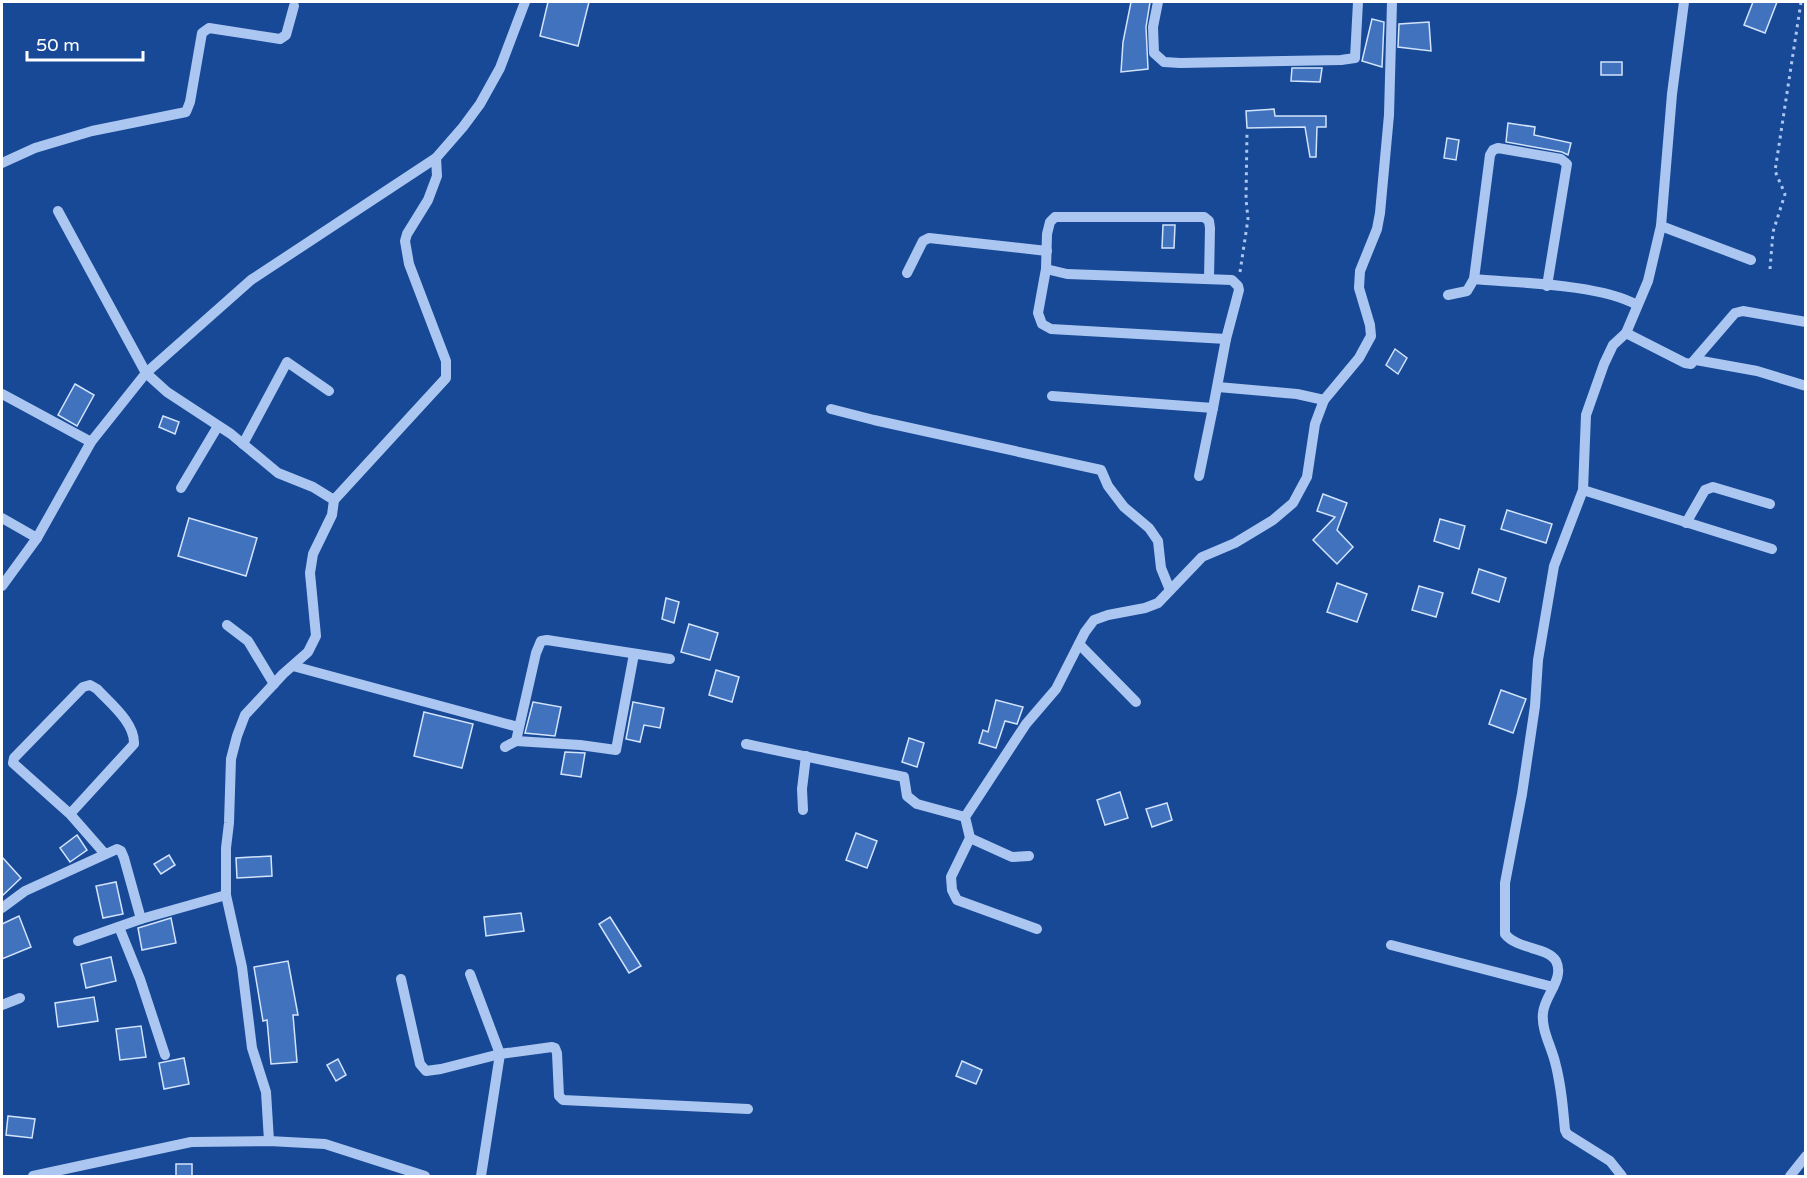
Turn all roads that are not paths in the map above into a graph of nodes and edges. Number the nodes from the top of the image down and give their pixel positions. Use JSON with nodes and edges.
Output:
{"nodes":[{"id":1,"x":525,"y":2,"type":"edge"},
{"id":2,"x":1158,"y":2,"type":"edge"},
{"id":3,"x":1358,"y":2,"type":"edge"},
{"id":4,"x":1392,"y":2,"type":"edge"},
{"id":5,"x":1684,"y":2,"type":"edge"},
{"id":6,"x":294,"y":6,"type":"dead end"},
{"id":7,"x":436,"y":158,"type":"junction"},
{"id":8,"x":2,"y":163,"type":"edge"},
{"id":9,"x":58,"y":211,"type":"dead end"},
{"id":10,"x":1661,"y":226,"type":"junction"},
{"id":11,"x":1047,"y":251,"type":"junction"},
{"id":12,"x":1751,"y":260,"type":"dead end"},
{"id":13,"x":1046,"y":269,"type":"junction"},
{"id":14,"x":907,"y":273,"type":"dead end"},
{"id":15,"x":1209,"y":278,"type":"junction"},
{"id":16,"x":1474,"y":279,"type":"junction"},
{"id":17,"x":1547,"y":286,"type":"junction"},
{"id":18,"x":1448,"y":295,"type":"dead end"},
{"id":19,"x":1637,"y":305,"type":"junction"},
{"id":20,"x":1806,"y":322,"type":"edge"},
{"id":21,"x":1626,"y":333,"type":"junction"},
{"id":22,"x":1226,"y":339,"type":"junction"},
{"id":23,"x":1696,"y":360,"type":"junction"},
{"id":24,"x":146,"y":374,"type":"junction"},
{"id":25,"x":1806,"y":386,"type":"edge"},
{"id":26,"x":1218,"y":387,"type":"junction"},
{"id":27,"x":329,"y":391,"type":"dead end"},
{"id":28,"x":2,"y":394,"type":"edge"},
{"id":29,"x":1052,"y":396,"type":"dead end"},
{"id":30,"x":1324,"y":400,"type":"junction"},
{"id":31,"x":1214,"y":408,"type":"junction"},
{"id":32,"x":831,"y":409,"type":"dead end"},
{"id":33,"x":218,"y":426,"type":"junction"},
{"id":34,"x":91,"y":442,"type":"junction"},
{"id":35,"x":243,"y":444,"type":"junction"},
{"id":36,"x":1199,"y":476,"type":"dead end"},
{"id":37,"x":181,"y":488,"type":"dead end"},
{"id":38,"x":1583,"y":490,"type":"junction"},
{"id":39,"x":334,"y":500,"type":"junction"},
{"id":40,"x":1770,"y":504,"type":"dead end"},
{"id":41,"x":2,"y":518,"type":"edge"},
{"id":42,"x":1686,"y":523,"type":"junction"},
{"id":43,"x":37,"y":538,"type":"junction"},
{"id":44,"x":1773,"y":549,"type":"dead end"},
{"id":45,"x":2,"y":586,"type":"edge"},
{"id":46,"x":1170,"y":590,"type":"junction"},
{"id":47,"x":226,"y":625,"type":"dead end"},
{"id":48,"x":1079,"y":644,"type":"junction"},
{"id":49,"x":634,"y":654,"type":"junction"},
{"id":50,"x":670,"y":659,"type":"dead end"},
{"id":51,"x":293,"y":666,"type":"junction"},
{"id":52,"x":274,"y":684,"type":"junction"},
{"id":53,"x":1136,"y":702,"type":"dead end"},
{"id":54,"x":518,"y":727,"type":"junction"},
{"id":55,"x":516,"y":741,"type":"junction"},
{"id":56,"x":746,"y":744,"type":"dead end"},
{"id":57,"x":505,"y":747,"type":"dead end"},
{"id":58,"x":806,"y":756,"type":"junction"},
{"id":59,"x":803,"y":810,"type":"dead end"},
{"id":60,"x":70,"y":814,"type":"junction"},
{"id":61,"x":965,"y":817,"type":"junction"},
{"id":62,"x":970,"y":838,"type":"junction"},
{"id":63,"x":105,"y":854,"type":"junction"},
{"id":64,"x":1029,"y":856,"type":"dead end"},
{"id":65,"x":226,"y":895,"type":"junction"},
{"id":66,"x":2,"y":908,"type":"edge"},
{"id":67,"x":141,"y":919,"type":"junction"},
{"id":68,"x":119,"y":927,"type":"junction"},
{"id":69,"x":1037,"y":929,"type":"dead end"},
{"id":70,"x":78,"y":941,"type":"dead end"},
{"id":71,"x":1391,"y":945,"type":"dead end"},
{"id":72,"x":470,"y":974,"type":"dead end"},
{"id":73,"x":401,"y":978,"type":"dead end"},
{"id":74,"x":1552,"y":987,"type":"junction"},
{"id":75,"x":20,"y":998,"type":"dead end"},
{"id":76,"x":2,"y":1005,"type":"edge"},
{"id":77,"x":500,"y":1054,"type":"junction"},
{"id":78,"x":165,"y":1055,"type":"dead end"},
{"id":79,"x":748,"y":1109,"type":"dead end"},
{"id":80,"x":269,"y":1141,"type":"junction"},
{"id":81,"x":1806,"y":1156,"type":"edge"},
{"id":82,"x":412,"y":1174,"type":"edge"},
{"id":83,"x":33,"y":1176,"type":"edge"},
{"id":84,"x":425,"y":1176,"type":"edge"},
{"id":85,"x":482,"y":1176,"type":"edge"},
{"id":86,"x":1622,"y":1176,"type":"edge"},
{"id":87,"x":1790,"y":1176,"type":"edge"}],
"edges":[{"from":1,"to":7,"type":"street"},
{"from":2,"to":3,"type":"street"},
{"from":4,"to":30,"type":"street"},
{"from":5,"to":10,"type":"street"},
{"from":6,"to":8,"type":"street"},
{"from":7,"to":24,"type":"street"},
{"from":7,"to":39,"type":"street"},
{"from":9,"to":24,"type":"street"},
{"from":10,"to":12,"type":"street"},
{"from":10,"to":19,"type":"street"},
{"from":11,"to":13,"type":"street"},
{"from":11,"to":14,"type":"street"},
{"from":11,"to":15,"type":"street"},
{"from":13,"to":15,"type":"street"},
{"from":13,"to":22,"type":"street"},
{"from":15,"to":22,"type":"street"},
{"from":16,"to":17,"type":"street"},
{"from":16,"to":17,"type":"street"},
{"from":16,"to":18,"type":"street"},
{"from":17,"to":19,"type":"street"},
{"from":19,"to":21,"type":"street"},
{"from":20,"to":23,"type":"street"},
{"from":21,"to":23,"type":"street"},
{"from":21,"to":38,"type":"street"},
{"from":22,"to":26,"type":"street"},
{"from":23,"to":25,"type":"street"},
{"from":24,"to":33,"type":"street"},
{"from":24,"to":34,"type":"street"},
{"from":26,"to":30,"type":"street"},
{"from":26,"to":31,"type":"street"},
{"from":27,"to":35,"type":"street"},
{"from":28,"to":34,"type":"street"},
{"from":29,"to":31,"type":"street"},
{"from":30,"to":46,"type":"street"},
{"from":31,"to":36,"type":"street"},
{"from":32,"to":46,"type":"street"},
{"from":33,"to":35,"type":"street"},
{"from":33,"to":37,"type":"street"},
{"from":34,"to":43,"type":"street"},
{"from":35,"to":39,"type":"street"},
{"from":38,"to":42,"type":"street"},
{"from":38,"to":74,"type":"street"},
{"from":39,"to":51,"type":"street"},
{"from":40,"to":42,"type":"street"},
{"from":41,"to":43,"type":"street"},
{"from":42,"to":44,"type":"street"},
{"from":43,"to":45,"type":"street"},
{"from":46,"to":48,"type":"street"},
{"from":47,"to":52,"type":"street"},
{"from":48,"to":53,"type":"street"},
{"from":48,"to":61,"type":"street"},
{"from":49,"to":50,"type":"street"},
{"from":49,"to":54,"type":"street"},
{"from":49,"to":55,"type":"street"},
{"from":51,"to":52,"type":"street"},
{"from":51,"to":54,"type":"street"},
{"from":52,"to":65,"type":"street"},
{"from":54,"to":55,"type":"street"},
{"from":55,"to":57,"type":"street"},
{"from":56,"to":58,"type":"street"},
{"from":58,"to":59,"type":"street"},
{"from":58,"to":61,"type":"street"},
{"from":60,"to":60,"type":"street"},
{"from":60,"to":63,"type":"street"},
{"from":61,"to":62,"type":"street"},
{"from":62,"to":64,"type":"street"},
{"from":62,"to":69,"type":"street"},
{"from":63,"to":66,"type":"street"},
{"from":63,"to":67,"type":"street"},
{"from":65,"to":67,"type":"street"},
{"from":65,"to":80,"type":"street"},
{"from":67,"to":68,"type":"street"},
{"from":68,"to":70,"type":"street"},
{"from":68,"to":78,"type":"street"},
{"from":71,"to":74,"type":"street"},
{"from":72,"to":77,"type":"street"},
{"from":73,"to":77,"type":"street"},
{"from":74,"to":86,"type":"street"},
{"from":75,"to":76,"type":"street"},
{"from":77,"to":79,"type":"street"},
{"from":77,"to":85,"type":"street"},
{"from":80,"to":82,"type":"street"},
{"from":80,"to":83,"type":"street"},
{"from":81,"to":87,"type":"street"},
{"from":82,"to":84,"type":"street"}]}
